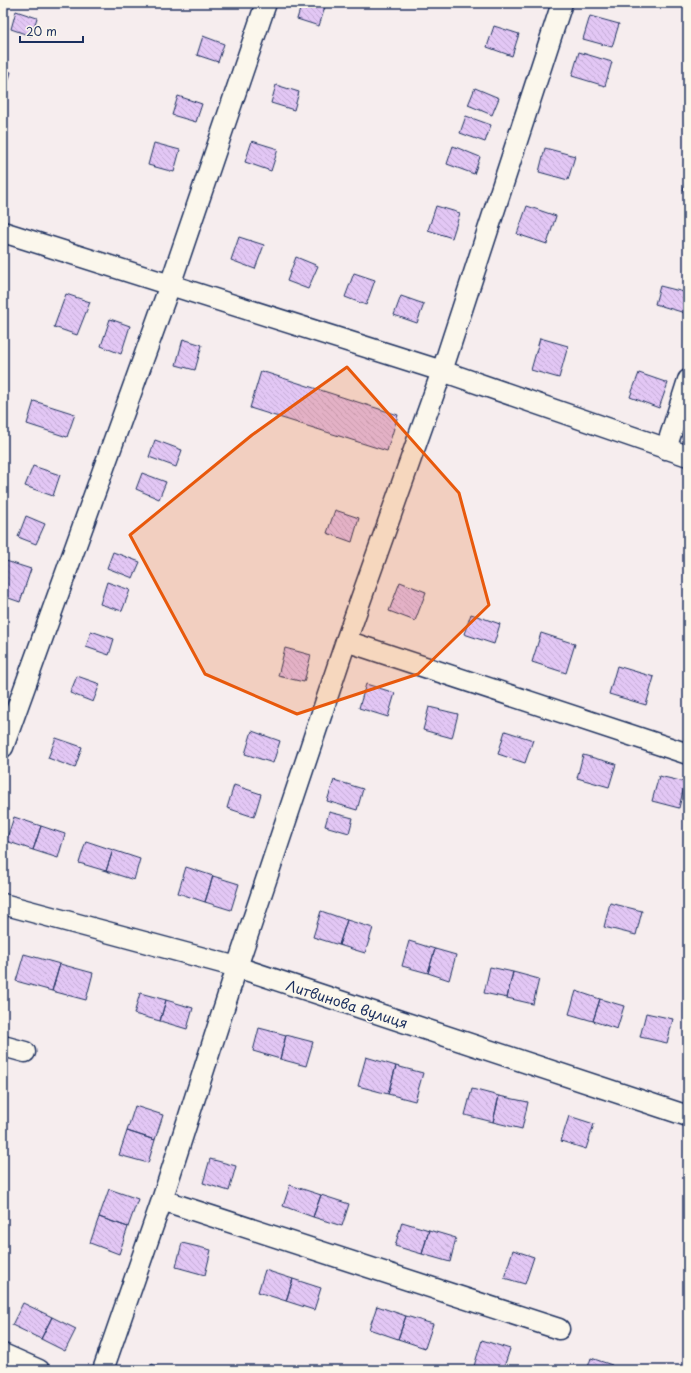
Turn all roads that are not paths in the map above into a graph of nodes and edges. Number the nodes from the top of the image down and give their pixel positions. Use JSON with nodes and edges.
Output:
{"nodes":[{"id":1,"x":266,"y":3,"type":"edge"},
{"id":2,"x":562,"y":3,"type":"edge"},
{"id":3,"x":3,"y":232,"type":"edge"},
{"id":4,"x":170,"y":285,"type":"junction"},
{"id":5,"x":442,"y":371,"type":"junction"},
{"id":6,"x":688,"y":380,"type":"edge"},
{"id":7,"x":666,"y":449,"type":"junction"},
{"id":8,"x":688,"y":456,"type":"edge"},
{"id":9,"x":346,"y":641,"type":"junction"},
{"id":10,"x":3,"y":747,"type":"edge"},
{"id":11,"x":688,"y":754,"type":"edge"},
{"id":12,"x":3,"y":904,"type":"edge"},
{"id":13,"x":237,"y":967,"type":"junction"},
{"id":14,"x":3,"y":1046,"type":"edge"},
{"id":15,"x":25,"y":1052,"type":"dead end"},
{"id":16,"x":688,"y":1116,"type":"edge"},
{"id":17,"x":162,"y":1200,"type":"junction"},
{"id":18,"x":559,"y":1329,"type":"dead end"},
{"id":19,"x":3,"y":1354,"type":"edge"},
{"id":20,"x":39,"y":1370,"type":"edge"},
{"id":21,"x":104,"y":1370,"type":"edge"}],
"edges":[{"from":1,"to":4,"type":"street"},
{"from":2,"to":5,"type":"street"},
{"from":3,"to":4,"type":"street"},
{"from":4,"to":5,"type":"street"},
{"from":4,"to":10,"type":"street"},
{"from":5,"to":7,"type":"street"},
{"from":5,"to":9,"type":"street"},
{"from":6,"to":7,"type":"street"},
{"from":7,"to":8,"type":"street"},
{"from":9,"to":11,"type":"street"},
{"from":9,"to":13,"type":"street"},
{"from":12,"to":13,"type":"street","name":"Литвинова вулиця"},
{"from":13,"to":16,"type":"street","name":"Литвинова вулиця"},
{"from":13,"to":17,"type":"street"},
{"from":14,"to":15,"type":"street"},
{"from":17,"to":18,"type":"street"},
{"from":17,"to":21,"type":"street"},
{"from":19,"to":20,"type":"street"}]}
